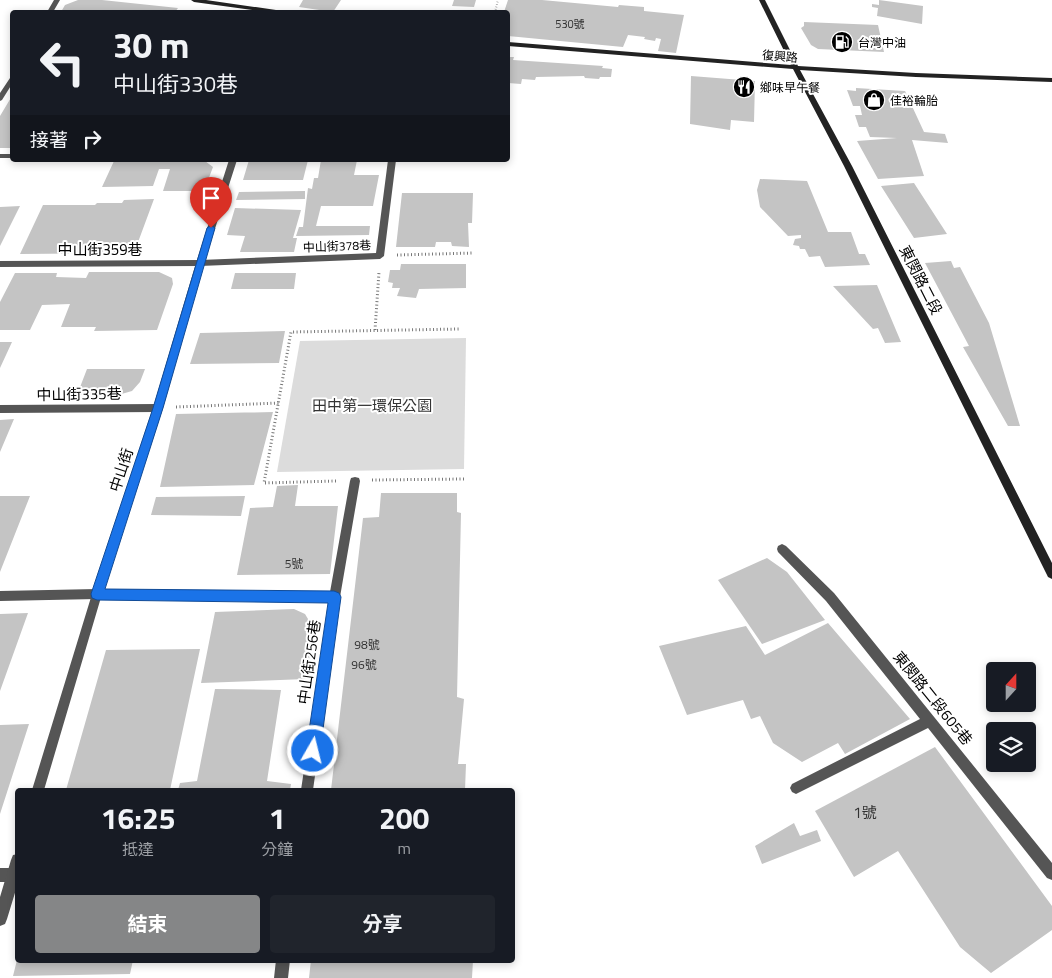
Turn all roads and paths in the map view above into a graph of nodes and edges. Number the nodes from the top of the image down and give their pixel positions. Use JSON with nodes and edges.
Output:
{"nodes":[{"id":1,"x":194,"y":0,"type":"edge"},
{"id":2,"x":762,"y":0,"type":"edge"},
{"id":3,"x":262,"y":10,"type":"edge"},
{"id":4,"x":510,"y":44,"type":"edge"},
{"id":5,"x":796,"y":69,"type":"junction"},
{"id":6,"x":1052,"y":80,"type":"edge"},
{"id":7,"x":10,"y":82,"type":"edge"},
{"id":8,"x":0,"y":99,"type":"edge"},
{"id":9,"x":233,"y":162,"type":"edge"},
{"id":10,"x":392,"y":162,"type":"edge"},
{"id":11,"x":474,"y":253,"type":"dead end"},
{"id":12,"x":380,"y":256,"type":"junction"},
{"id":13,"x":200,"y":263,"type":"junction"},
{"id":14,"x":0,"y":264,"type":"edge"},
{"id":15,"x":459,"y":329,"type":"dead end"},
{"id":16,"x":375,"y":330,"type":"junction"},
{"id":17,"x":279,"y":404,"type":"junction"},
{"id":18,"x":158,"y":408,"type":"junction"},
{"id":19,"x":0,"y":409,"type":"edge"},
{"id":20,"x":464,"y":479,"type":"dead end"},
{"id":21,"x":354,"y":481,"type":"junction"},
{"id":22,"x":782,"y":549,"type":"dead end"},
{"id":23,"x":1052,"y":574,"type":"edge"},
{"id":24,"x":97,"y":594,"type":"junction"},
{"id":25,"x":0,"y":596,"type":"edge"},
{"id":26,"x":334,"y":597,"type":"junction"},
{"id":27,"x":930,"y":720,"type":"junction"},
{"id":28,"x":39,"y":788,"type":"edge"},
{"id":29,"x":307,"y":788,"type":"edge"},
{"id":30,"x":796,"y":788,"type":"dead end"},
{"id":31,"x":15,"y":864,"type":"edge"},
{"id":32,"x":1052,"y":873,"type":"edge"},
{"id":33,"x":7,"y":875,"type":"edge"},
{"id":34,"x":0,"y":919,"type":"edge"},
{"id":35,"x":284,"y":963,"type":"edge"},
{"id":36,"x":281,"y":978,"type":"edge"}],
"edges":[{"from":1,"to":3,"type":"main road"},
{"from":2,"to":5,"type":"main road","name":"東閔路二段"},
{"from":4,"to":5,"type":"main road","name":"復興路"},
{"from":5,"to":6,"type":"main road","name":"復興路"},
{"from":5,"to":23,"type":"main road","name":"東閔路二段"},
{"from":7,"to":8,"type":"street"},
{"from":9,"to":13,"type":"street","name":"中山街"},
{"from":10,"to":12,"type":"street","name":"中山街378巷"},
{"from":11,"to":12,"type":"path"},
{"from":12,"to":13,"type":"street","name":"中山街378巷"},
{"from":12,"to":16,"type":"path"},
{"from":13,"to":14,"type":"street","name":"中山街359巷"},
{"from":13,"to":18,"type":"street","name":"中山街"},
{"from":15,"to":16,"type":"path"},
{"from":16,"to":17,"type":"path"},
{"from":17,"to":18,"type":"path"},
{"from":17,"to":21,"type":"path"},
{"from":18,"to":19,"type":"street","name":"中山街335巷"},
{"from":18,"to":24,"type":"street","name":"中山街"},
{"from":20,"to":21,"type":"path"},
{"from":21,"to":26,"type":"street","name":"中山街256巷"},
{"from":22,"to":27,"type":"street","name":"東閔路二段605巷"},
{"from":24,"to":25,"type":"street"},
{"from":24,"to":26,"type":"street"},
{"from":24,"to":28,"type":"street","name":"中山街"},
{"from":26,"to":29,"type":"street","name":"中山街256巷"},
{"from":27,"to":30,"type":"street"},
{"from":27,"to":32,"type":"street","name":"東閔路二段605巷"},
{"from":31,"to":33,"type":"street"},
{"from":33,"to":34,"type":"street"},
{"from":35,"to":36,"type":"street"}]}
